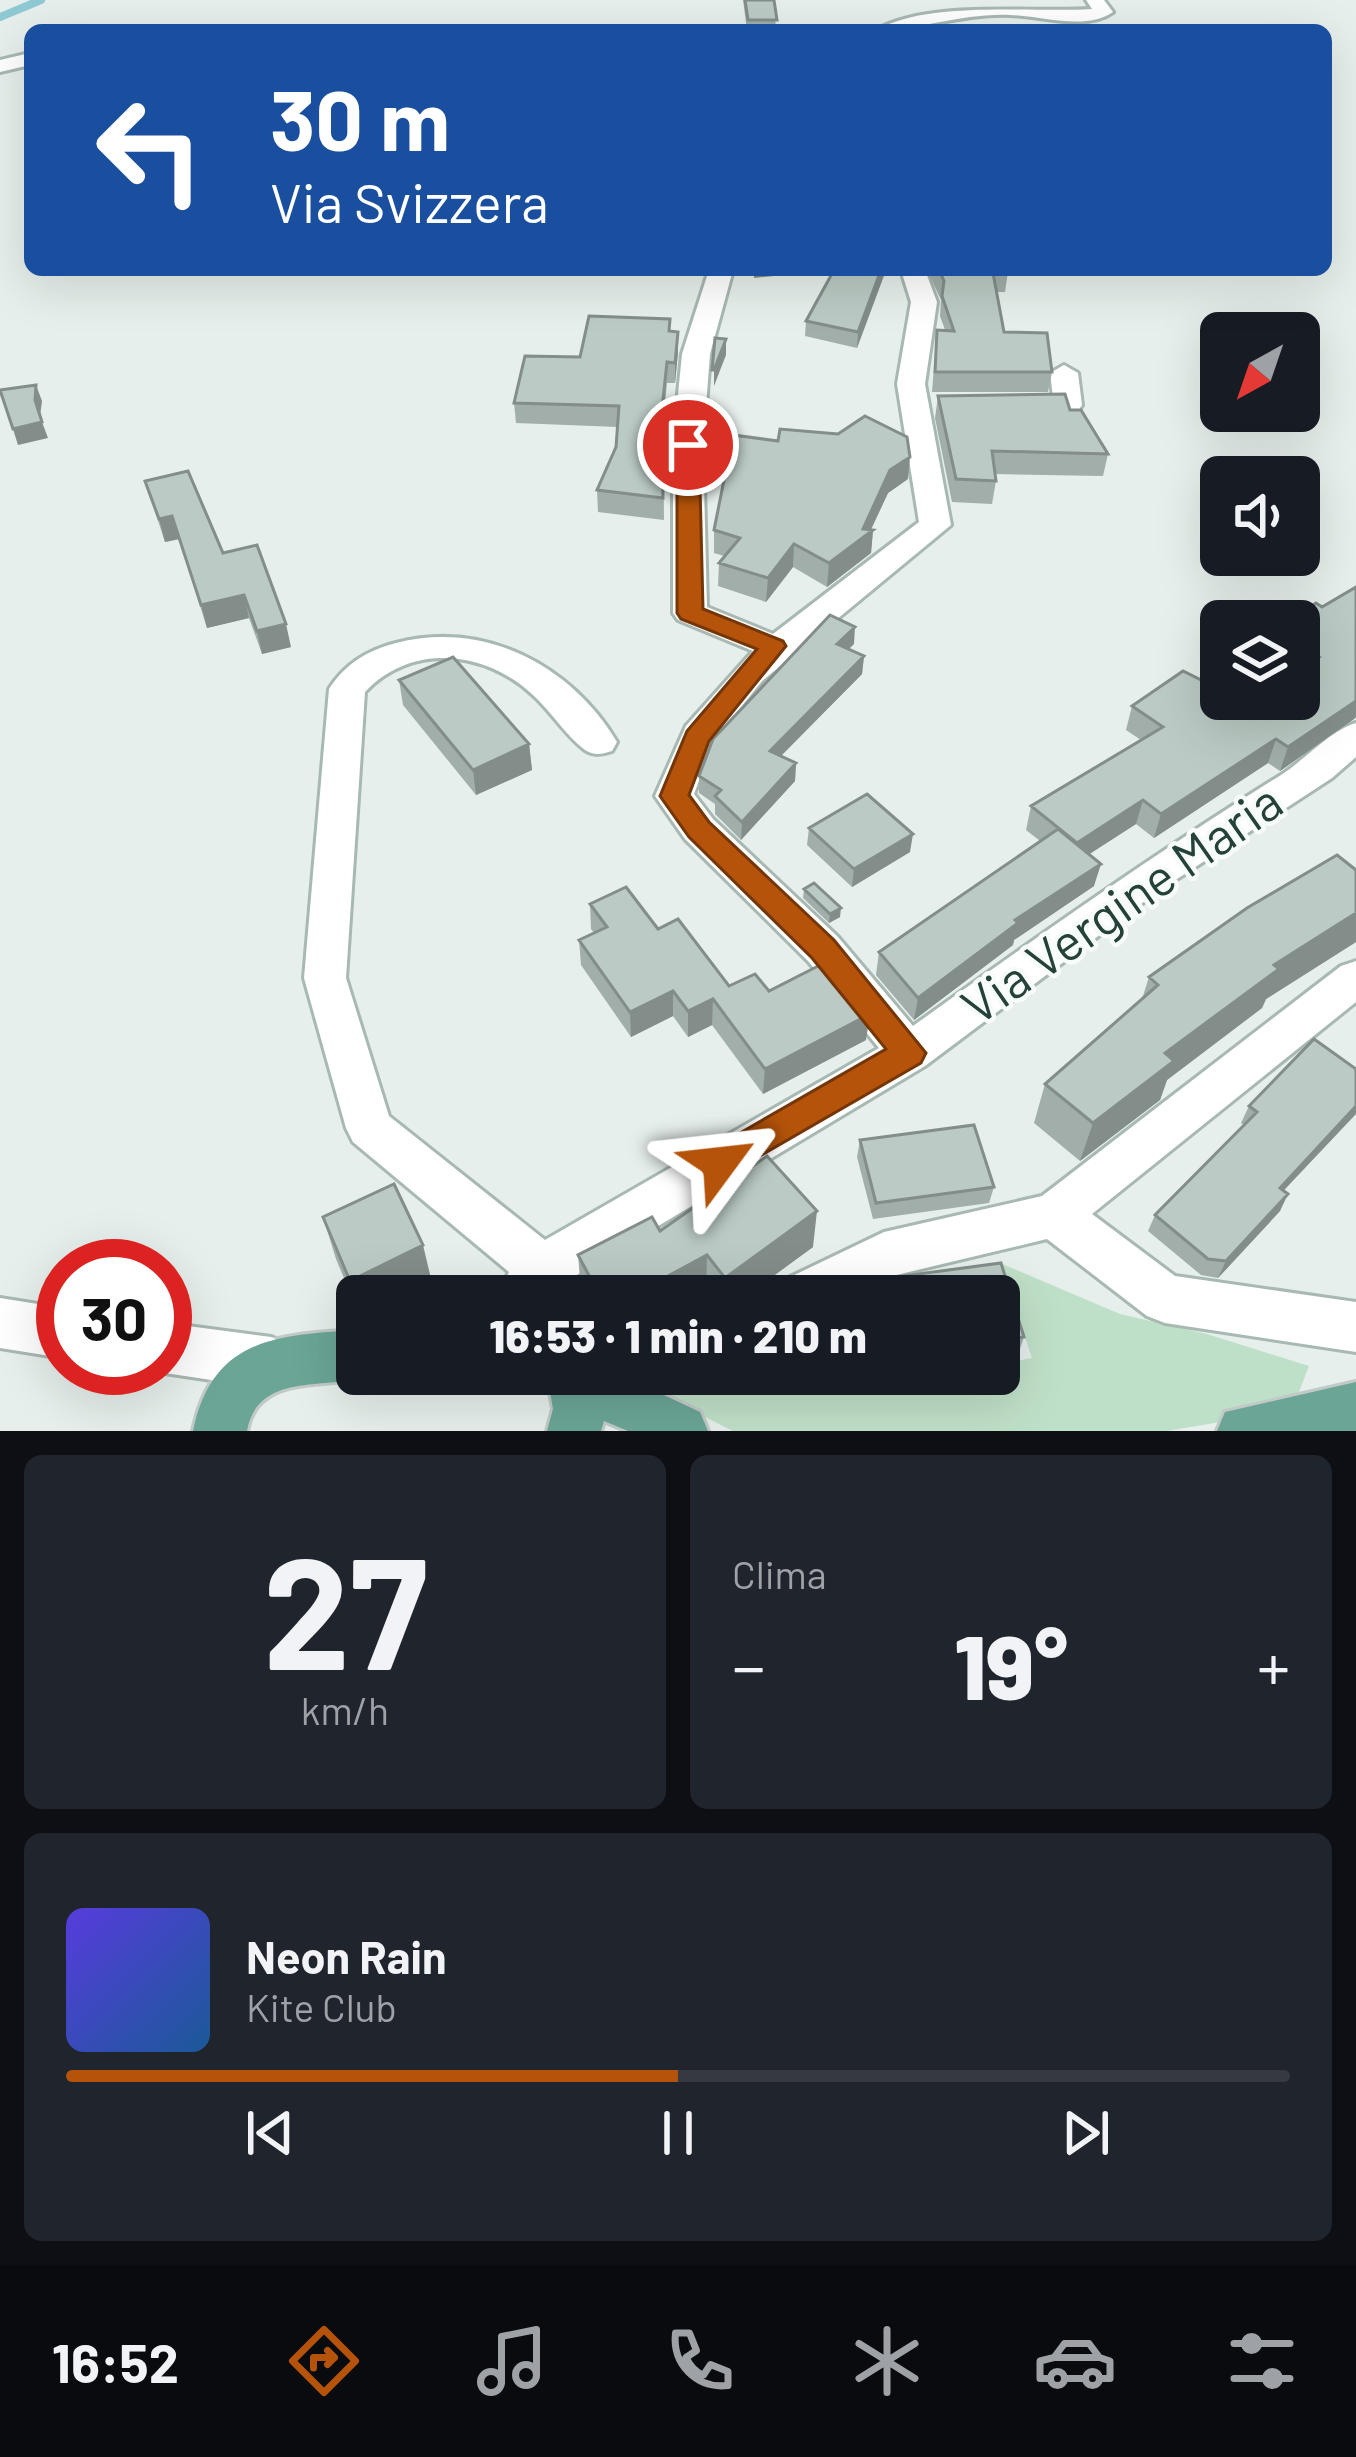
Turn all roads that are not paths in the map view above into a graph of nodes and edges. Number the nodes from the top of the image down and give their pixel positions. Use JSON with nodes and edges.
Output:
{"nodes":[{"id":1,"x":1095,"y":0,"type":"edge"},
{"id":2,"x":905,"y":24,"type":"edge"},
{"id":3,"x":719,"y":276,"type":"edge"},
{"id":4,"x":916,"y":276,"type":"edge"},
{"id":5,"x":1064,"y":373,"type":"dead end"},
{"id":6,"x":1004,"y":405,"type":"edge"},
{"id":7,"x":773,"y":646,"type":"junction"},
{"id":8,"x":1356,"y":736,"type":"edge"},
{"id":9,"x":599,"y":742,"type":"dead end"},
{"id":10,"x":1356,"y":978,"type":"edge"},
{"id":11,"x":909,"y":1053,"type":"junction"},
{"id":12,"x":1054,"y":1215,"type":"junction"},
{"id":13,"x":525,"y":1275,"type":"edge"},
{"id":14,"x":544,"y":1275,"type":"edge"},
{"id":15,"x":845,"y":1275,"type":"edge"},
{"id":16,"x":0,"y":1323,"type":"edge"},
{"id":17,"x":1356,"y":1327,"type":"edge"},
{"id":18,"x":36,"y":1329,"type":"edge"},
{"id":19,"x":192,"y":1352,"type":"edge"},
{"id":20,"x":336,"y":1358,"type":"edge"},
{"id":21,"x":271,"y":1363,"type":"junction"},
{"id":22,"x":575,"y":1396,"type":"edge"},
{"id":23,"x":1356,"y":1409,"type":"edge"},
{"id":24,"x":213,"y":1421,"type":"edge"},
{"id":25,"x":681,"y":1431,"type":"edge"},
{"id":26,"x":1244,"y":1431,"type":"edge"}],
"edges":[{"from":1,"to":2,"type":"street"},
{"from":3,"to":7,"type":"street"},
{"from":4,"to":7,"type":"street"},
{"from":5,"to":6,"type":"street"},
{"from":7,"to":11,"type":"street"},
{"from":8,"to":11,"type":"street","name":"Via Vergine Maria"},
{"from":9,"to":13,"type":"street"},
{"from":10,"to":12,"type":"street"},
{"from":11,"to":14,"type":"street","name":"Via Vergine Maria"},
{"from":12,"to":15,"type":"street"},
{"from":12,"to":17,"type":"street"},
{"from":16,"to":18,"type":"street"},
{"from":19,"to":21,"type":"street"},
{"from":20,"to":21,"type":"main road"},
{"from":21,"to":24,"type":"main road"},
{"from":22,"to":25,"type":"main road"},
{"from":23,"to":26,"type":"main road"}]}
